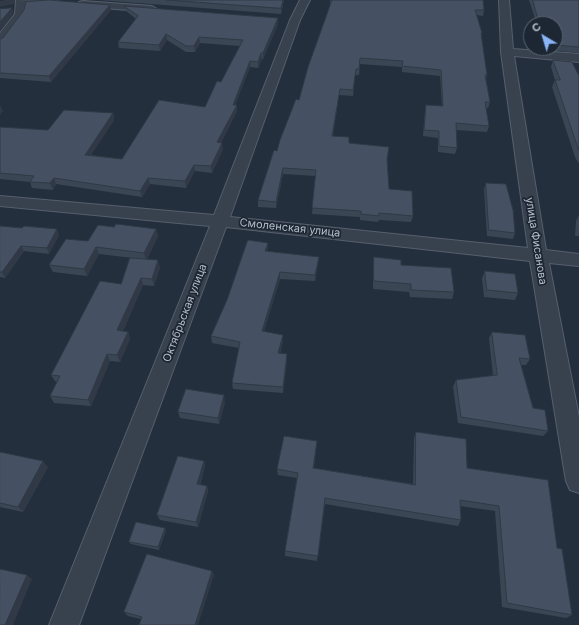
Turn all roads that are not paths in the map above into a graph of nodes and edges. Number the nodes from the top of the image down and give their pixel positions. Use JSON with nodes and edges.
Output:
{"nodes":[{"id":1,"x":305,"y":0,"type":"edge"},
{"id":2,"x":504,"y":0,"type":"edge"},
{"id":3,"x":21,"y":3,"type":"edge"},
{"id":4,"x":7,"y":10,"type":"edge"},
{"id":5,"x":162,"y":10,"type":"edge"},
{"id":6,"x":0,"y":40,"type":"edge"},
{"id":7,"x":508,"y":52,"type":"junction"},
{"id":8,"x":579,"y":58,"type":"edge"},
{"id":9,"x":0,"y":201,"type":"edge"},
{"id":10,"x":220,"y":221,"type":"junction"},
{"id":11,"x":538,"y":255,"type":"junction"},
{"id":12,"x":579,"y":260,"type":"edge"},
{"id":13,"x":579,"y":481,"type":"edge"},
{"id":14,"x":64,"y":625,"type":"edge"}],
"edges":[{"from":1,"to":10,"type":"street","name":"Октябрьская улица"},
{"from":2,"to":7,"type":"street","name":"улица Фисанова"},
{"from":3,"to":4,"type":"street"},
{"from":3,"to":5,"type":"street"},
{"from":3,"to":6,"type":"street"},
{"from":7,"to":8,"type":"street"},
{"from":7,"to":11,"type":"street","name":"улица Фисанова"},
{"from":9,"to":10,"type":"street","name":"Смоленская улица"},
{"from":10,"to":11,"type":"street","name":"Смоленская улица"},
{"from":10,"to":14,"type":"street","name":"Октябрьская улица"},
{"from":11,"to":12,"type":"street","name":"Смоленская улица"},
{"from":11,"to":13,"type":"street","name":"улица Фисанова"}]}
